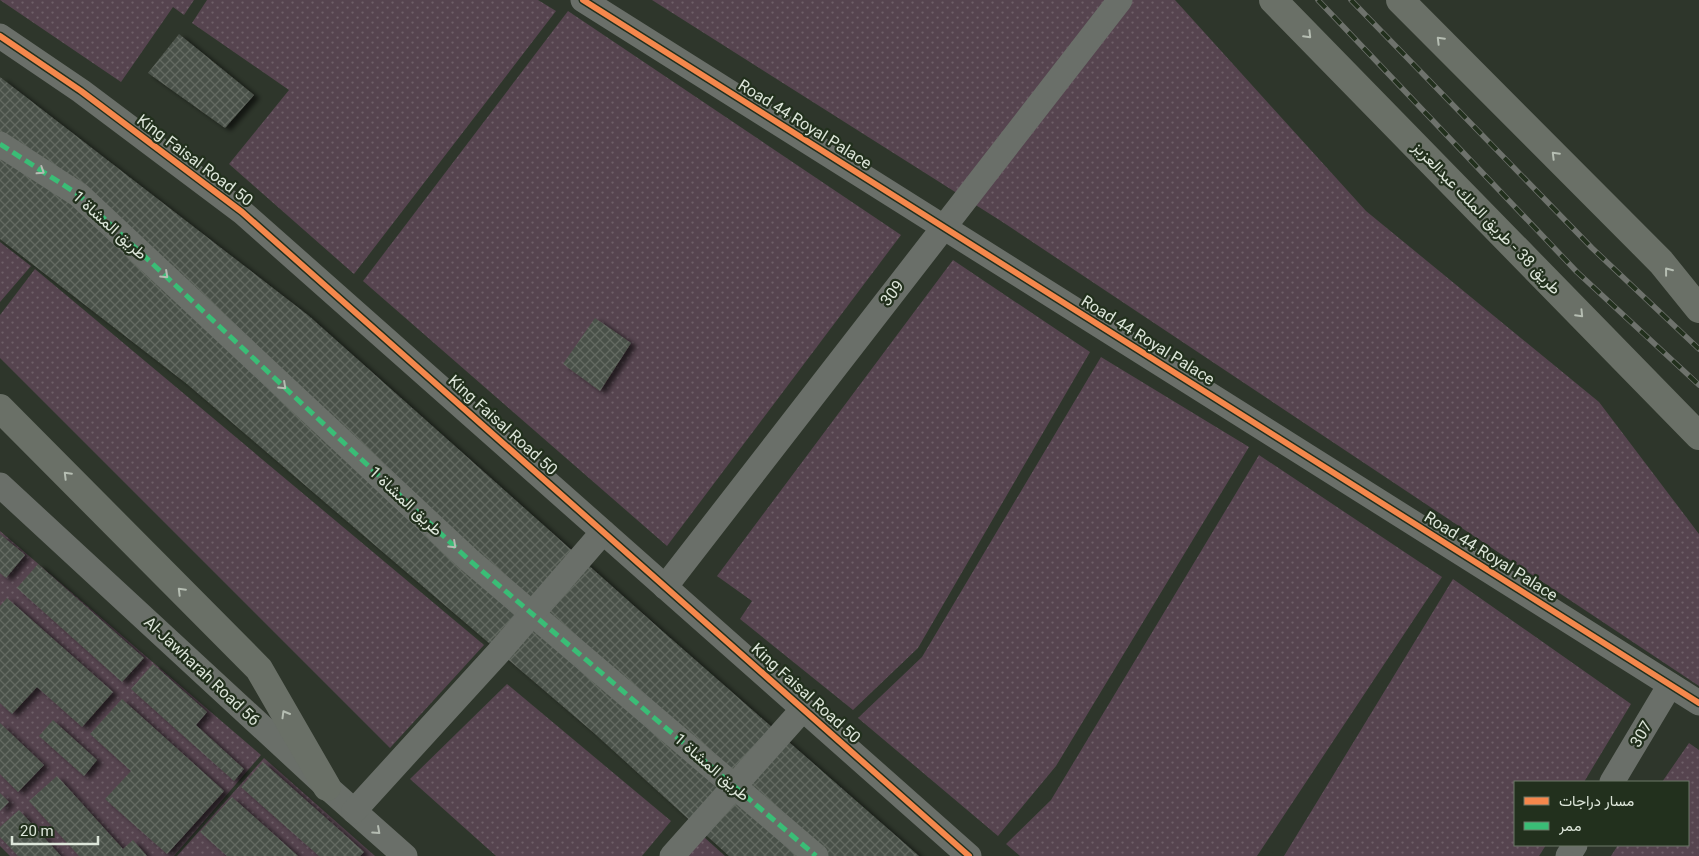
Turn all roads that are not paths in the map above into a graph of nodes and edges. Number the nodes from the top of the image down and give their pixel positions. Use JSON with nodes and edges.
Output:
{"nodes":[{"id":1,"x":582,"y":0,"type":"edge"},
{"id":2,"x":1120,"y":0,"type":"edge"},
{"id":3,"x":1273,"y":0,"type":"edge"},
{"id":4,"x":1400,"y":0,"type":"edge"},
{"id":5,"x":0,"y":36,"type":"edge"},
{"id":6,"x":0,"y":144,"type":"edge"},
{"id":7,"x":944,"y":227,"type":"junction"},
{"id":8,"x":1699,"y":309,"type":"edge"},
{"id":9,"x":0,"y":408,"type":"edge"},
{"id":10,"x":1699,"y":436,"type":"edge"},
{"id":11,"x":0,"y":485,"type":"edge"},
{"id":12,"x":603,"y":532,"type":"junction"},
{"id":13,"x":665,"y":587,"type":"junction"},
{"id":14,"x":532,"y":613,"type":"junction"},
{"id":15,"x":1670,"y":685,"type":"junction"},
{"id":16,"x":1699,"y":703,"type":"edge"},
{"id":17,"x":803,"y":709,"type":"junction"},
{"id":18,"x":1613,"y":781,"type":"edge"},
{"id":19,"x":734,"y":786,"type":"junction"},
{"id":20,"x":327,"y":787,"type":"junction"},
{"id":21,"x":354,"y":811,"type":"junction"},
{"id":22,"x":405,"y":856,"type":"edge"},
{"id":23,"x":672,"y":856,"type":"edge"},
{"id":24,"x":816,"y":856,"type":"edge"},
{"id":25,"x":969,"y":856,"type":"edge"}],
"edges":[{"from":1,"to":7,"type":"street","name":"Road 44 Royal Palace"},
{"from":2,"to":7,"type":"street","name":"309"},
{"from":3,"to":10,"type":"main road","name":"طريق 38 - طريق الملك عبدالعزيز","one_way":true},
{"from":8,"to":4,"type":"main road","one_way":true},
{"from":5,"to":12,"type":"street","name":"King Faisal Road 50"},
{"from":6,"to":14,"type":"street","name":"طريق المشاة 1","one_way":true},
{"from":7,"to":13,"type":"street","name":"309"},
{"from":7,"to":15,"type":"street","name":"Road 44 Royal Palace"},
{"from":20,"to":9,"type":"main road","one_way":true},
{"from":11,"to":20,"type":"street","name":"Al-Jawharah Road 56"},
{"from":12,"to":13,"type":"street","name":"King Faisal Road 50"},
{"from":12,"to":14,"type":"street"},
{"from":13,"to":17,"type":"street","name":"King Faisal Road 50"},
{"from":14,"to":19,"type":"street","name":"طريق المشاة 1"},
{"from":14,"to":21,"type":"street"},
{"from":15,"to":16,"type":"street","name":"Road 44 Royal Palace"},
{"from":15,"to":18,"type":"street","name":"307"},
{"from":17,"to":19,"type":"street"},
{"from":17,"to":25,"type":"street","name":"King Faisal Road 50"},
{"from":19,"to":23,"type":"street"},
{"from":19,"to":24,"type":"street","name":"طريق المشاة 1"},
{"from":20,"to":21,"type":"street","name":"Al-Jawharah Road 56"},
{"from":21,"to":22,"type":"street","name":"Al-Jawharah Road 56","one_way":true}]}
